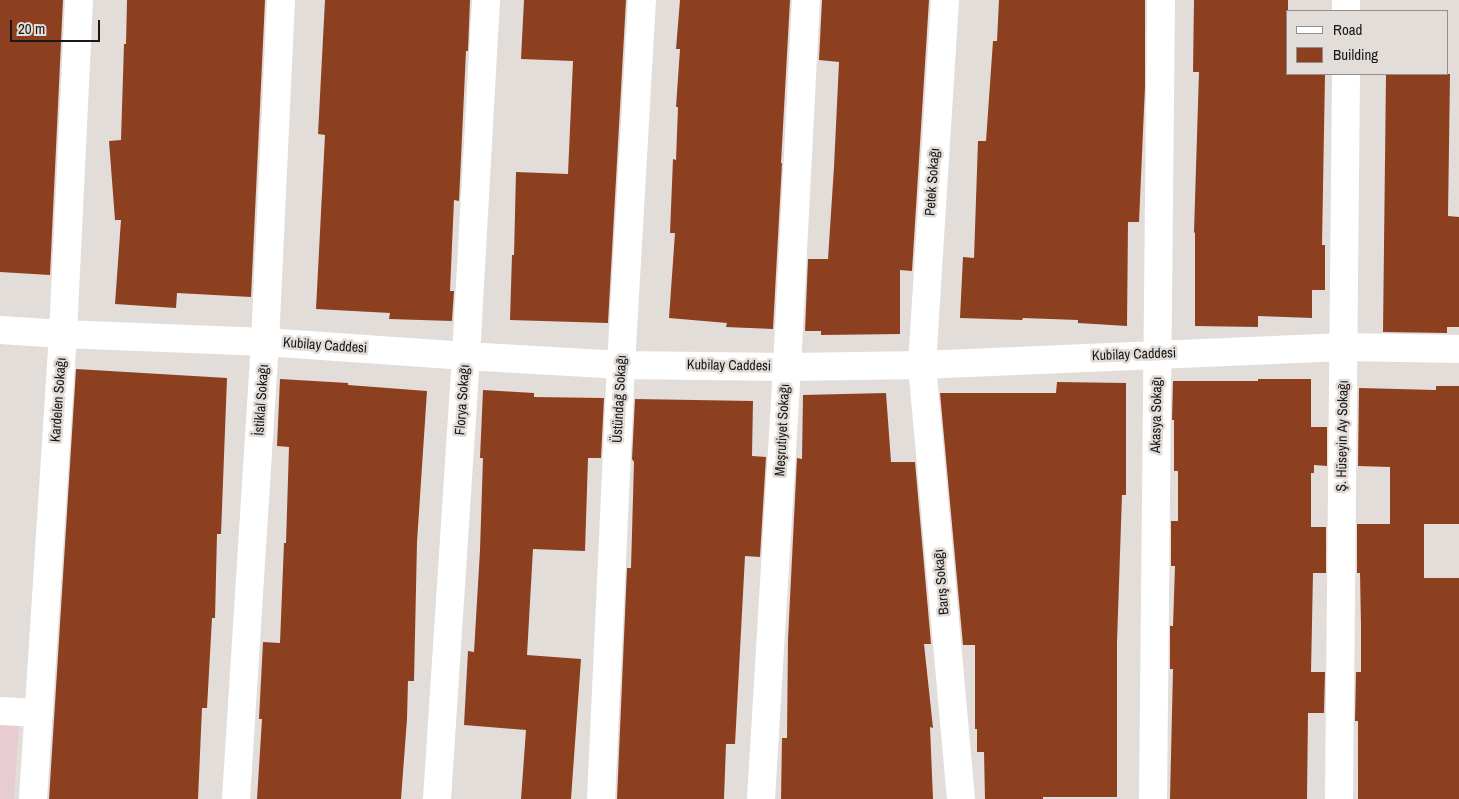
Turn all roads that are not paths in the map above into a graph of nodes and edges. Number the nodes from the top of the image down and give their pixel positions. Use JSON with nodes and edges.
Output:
{"nodes":[{"id":1,"x":79,"y":0,"type":"edge"},
{"id":2,"x":281,"y":0,"type":"edge"},
{"id":3,"x":486,"y":0,"type":"edge"},
{"id":4,"x":642,"y":0,"type":"edge"},
{"id":5,"x":806,"y":0,"type":"edge"},
{"id":6,"x":945,"y":0,"type":"edge"},
{"id":7,"x":1161,"y":0,"type":"edge"},
{"id":8,"x":1346,"y":75,"type":"edge"},
{"id":9,"x":0,"y":330,"type":"edge"},
{"id":10,"x":63,"y":334,"type":"junction"},
{"id":11,"x":265,"y":342,"type":"junction"},
{"id":12,"x":1344,"y":347,"type":"junction"},
{"id":13,"x":1459,"y":349,"type":"edge"},
{"id":14,"x":1158,"y":354,"type":"junction"},
{"id":15,"x":466,"y":356,"type":"junction"},
{"id":16,"x":621,"y":365,"type":"junction"},
{"id":17,"x":922,"y":365,"type":"junction"},
{"id":18,"x":787,"y":367,"type":"junction"},
{"id":19,"x":0,"y":711,"type":"edge"},
{"id":20,"x":40,"y":713,"type":"junction"},
{"id":21,"x":34,"y":799,"type":"edge"},
{"id":22,"x":236,"y":799,"type":"edge"},
{"id":23,"x":437,"y":799,"type":"edge"},
{"id":24,"x":601,"y":799,"type":"edge"},
{"id":25,"x":761,"y":799,"type":"edge"},
{"id":26,"x":961,"y":799,"type":"edge"},
{"id":27,"x":1153,"y":799,"type":"edge"},
{"id":28,"x":1339,"y":799,"type":"edge"}],
"edges":[{"from":1,"to":10,"type":"street","name":"Kardelen Sokağı"},
{"from":2,"to":11,"type":"street","name":"İstiklal Sokağı"},
{"from":3,"to":15,"type":"street","name":"Florya Sokağı"},
{"from":4,"to":16,"type":"street","name":"Üstündağ Sokağı"},
{"from":5,"to":18,"type":"street","name":"Meşrutiyet Sokağı"},
{"from":6,"to":17,"type":"street","name":"Petek Sokağı"},
{"from":7,"to":14,"type":"street","name":"Akasya Sokağı"},
{"from":8,"to":12,"type":"street","name":"Ş. Hüseyin Ay Sokağı"},
{"from":9,"to":10,"type":"street","name":"Kubilay Caddesi"},
{"from":10,"to":11,"type":"street","name":"Kubilay Caddesi"},
{"from":10,"to":20,"type":"street","name":"Kardelen Sokağı"},
{"from":11,"to":15,"type":"street","name":"Kubilay Caddesi"},
{"from":11,"to":22,"type":"street","name":"İstiklal Sokağı"},
{"from":12,"to":13,"type":"street","name":"Kubilay Caddesi"},
{"from":12,"to":14,"type":"street","name":"Kubilay Caddesi"},
{"from":12,"to":28,"type":"street","name":"Ş. Hüseyin Ay Sokağı"},
{"from":14,"to":17,"type":"street","name":"Kubilay Caddesi"},
{"from":14,"to":27,"type":"street","name":"Akasya Sokağı"},
{"from":15,"to":16,"type":"street","name":"Kubilay Caddesi"},
{"from":15,"to":23,"type":"street","name":"Florya Sokağı"},
{"from":16,"to":18,"type":"street","name":"Kubilay Caddesi"},
{"from":16,"to":24,"type":"street","name":"Üstündağ Sokağı"},
{"from":17,"to":18,"type":"street","name":"Kubilay Caddesi"},
{"from":17,"to":26,"type":"street","name":"Barış Sokağı"},
{"from":18,"to":25,"type":"street","name":"Meşrutiyet Sokağı"},
{"from":19,"to":20,"type":"street"},
{"from":20,"to":21,"type":"street","name":"Kardelen Sokağı"}]}
